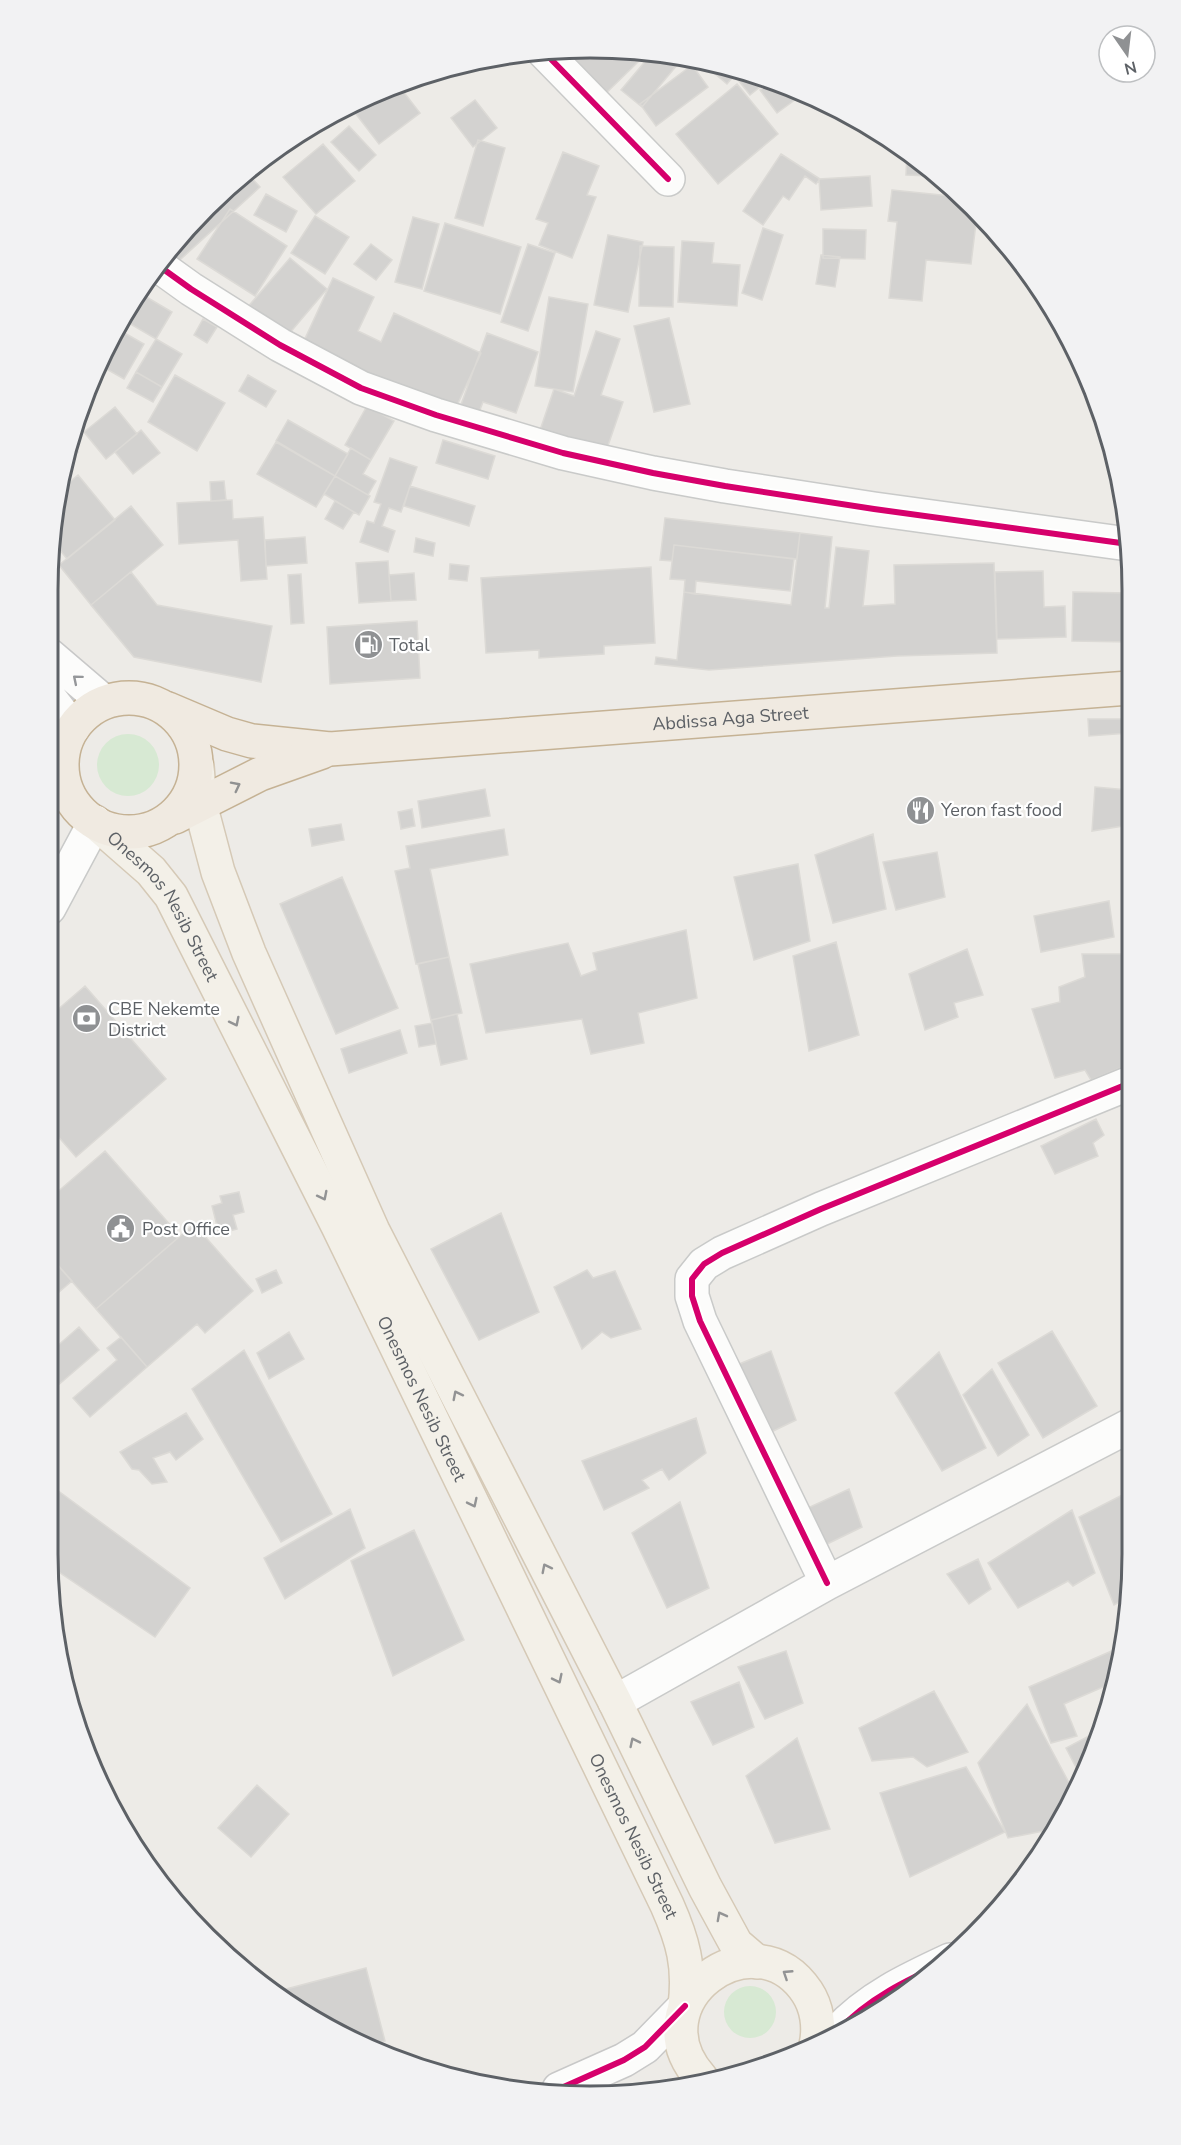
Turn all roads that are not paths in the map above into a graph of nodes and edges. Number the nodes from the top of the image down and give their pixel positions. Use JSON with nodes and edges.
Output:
{"nodes":[{"id":1,"x":552,"y":60,"type":"edge"},
{"id":2,"x":668,"y":179,"type":"dead end"},
{"id":3,"x":165,"y":271,"type":"edge"},
{"id":4,"x":1120,"y":543,"type":"edge"},
{"id":5,"x":58,"y":663,"type":"edge"},
{"id":6,"x":1122,"y":689,"type":"edge"},
{"id":7,"x":104,"y":702,"type":"junction"},
{"id":8,"x":168,"y":709,"type":"junction"},
{"id":9,"x":58,"y":723,"type":"edge"},
{"id":10,"x":63,"y":737,"type":"edge"},
{"id":11,"x":330,"y":749,"type":"junction"},
{"id":12,"x":197,"y":766,"type":"junction"},
{"id":13,"x":200,"y":804,"type":"junction"},
{"id":14,"x":58,"y":816,"type":"edge"},
{"id":15,"x":95,"y":822,"type":"junction"},
{"id":16,"x":165,"y":822,"type":"junction"},
{"id":17,"x":58,"y":891,"type":"edge"},
{"id":18,"x":300,"y":1064,"type":"junction"},
{"id":19,"x":264,"y":1078,"type":"junction"},
{"id":20,"x":1122,"y":1086,"type":"edge"},
{"id":21,"x":338,"y":1226,"type":"junction"},
{"id":22,"x":373,"y":1231,"type":"junction"},
{"id":23,"x":1122,"y":1430,"type":"edge"},
{"id":24,"x":827,"y":1583,"type":"junction"},
{"id":25,"x":615,"y":1702,"type":"junction"},
{"id":26,"x":757,"y":1962,"type":"junction"},
{"id":27,"x":915,"y":1976,"type":"edge"},
{"id":28,"x":685,"y":2006,"type":"junction"},
{"id":29,"x":851,"y":2018,"type":"edge"},
{"id":30,"x":817,"y":2036,"type":"edge"},
{"id":31,"x":699,"y":2075,"type":"edge"},
{"id":32,"x":567,"y":2085,"type":"edge"}],
"edges":[{"from":1,"to":2,"type":"street"},
{"from":3,"to":4,"type":"street"},
{"from":7,"to":5,"type":"street","one_way":true},
{"from":6,"to":11,"type":"highway","name":"Abdissa Aga Street"},
{"from":7,"to":8,"type":"highway"},
{"from":7,"to":10,"type":"highway"},
{"from":8,"to":11,"type":"highway"},
{"from":8,"to":12,"type":"highway"},
{"from":9,"to":10,"type":"street"},
{"from":10,"to":15,"type":"highway"},
{"from":13,"to":11,"type":"highway","one_way":true},
{"from":12,"to":13,"type":"main road","name":"Onesmos Nesib Street"},
{"from":12,"to":16,"type":"highway"},
{"from":13,"to":16,"type":"highway"},
{"from":13,"to":18,"type":"main road","name":"Onesmos Nesib Street"},
{"from":14,"to":15,"type":"highway"},
{"from":15,"to":16,"type":"highway"},
{"from":15,"to":17,"type":"street"},
{"from":15,"to":19,"type":"main road","name":"Onesmos Nesib Street","one_way":true},
{"from":18,"to":19,"type":"main road"},
{"from":18,"to":22,"type":"main road","name":"Onesmos Nesib Street"},
{"from":19,"to":21,"type":"main road","name":"Onesmos Nesib Street","one_way":true},
{"from":20,"to":24,"type":"street"},
{"from":21,"to":22,"type":"main road"},
{"from":21,"to":28,"type":"main road","name":"Onesmos Nesib Street","one_way":true},
{"from":25,"to":22,"type":"main road","name":"Onesmos Nesib Street","one_way":true},
{"from":23,"to":24,"type":"street"},
{"from":24,"to":25,"type":"street"},
{"from":26,"to":25,"type":"main road","name":"Onesmos Nesib Street","one_way":true},
{"from":26,"to":28,"type":"main road"},
{"from":30,"to":26,"type":"main road","one_way":true},
{"from":27,"to":29,"type":"street"},
{"from":28,"to":31,"type":"main road","name":"Onesmos Nesib Street"},
{"from":28,"to":32,"type":"street"}]}
